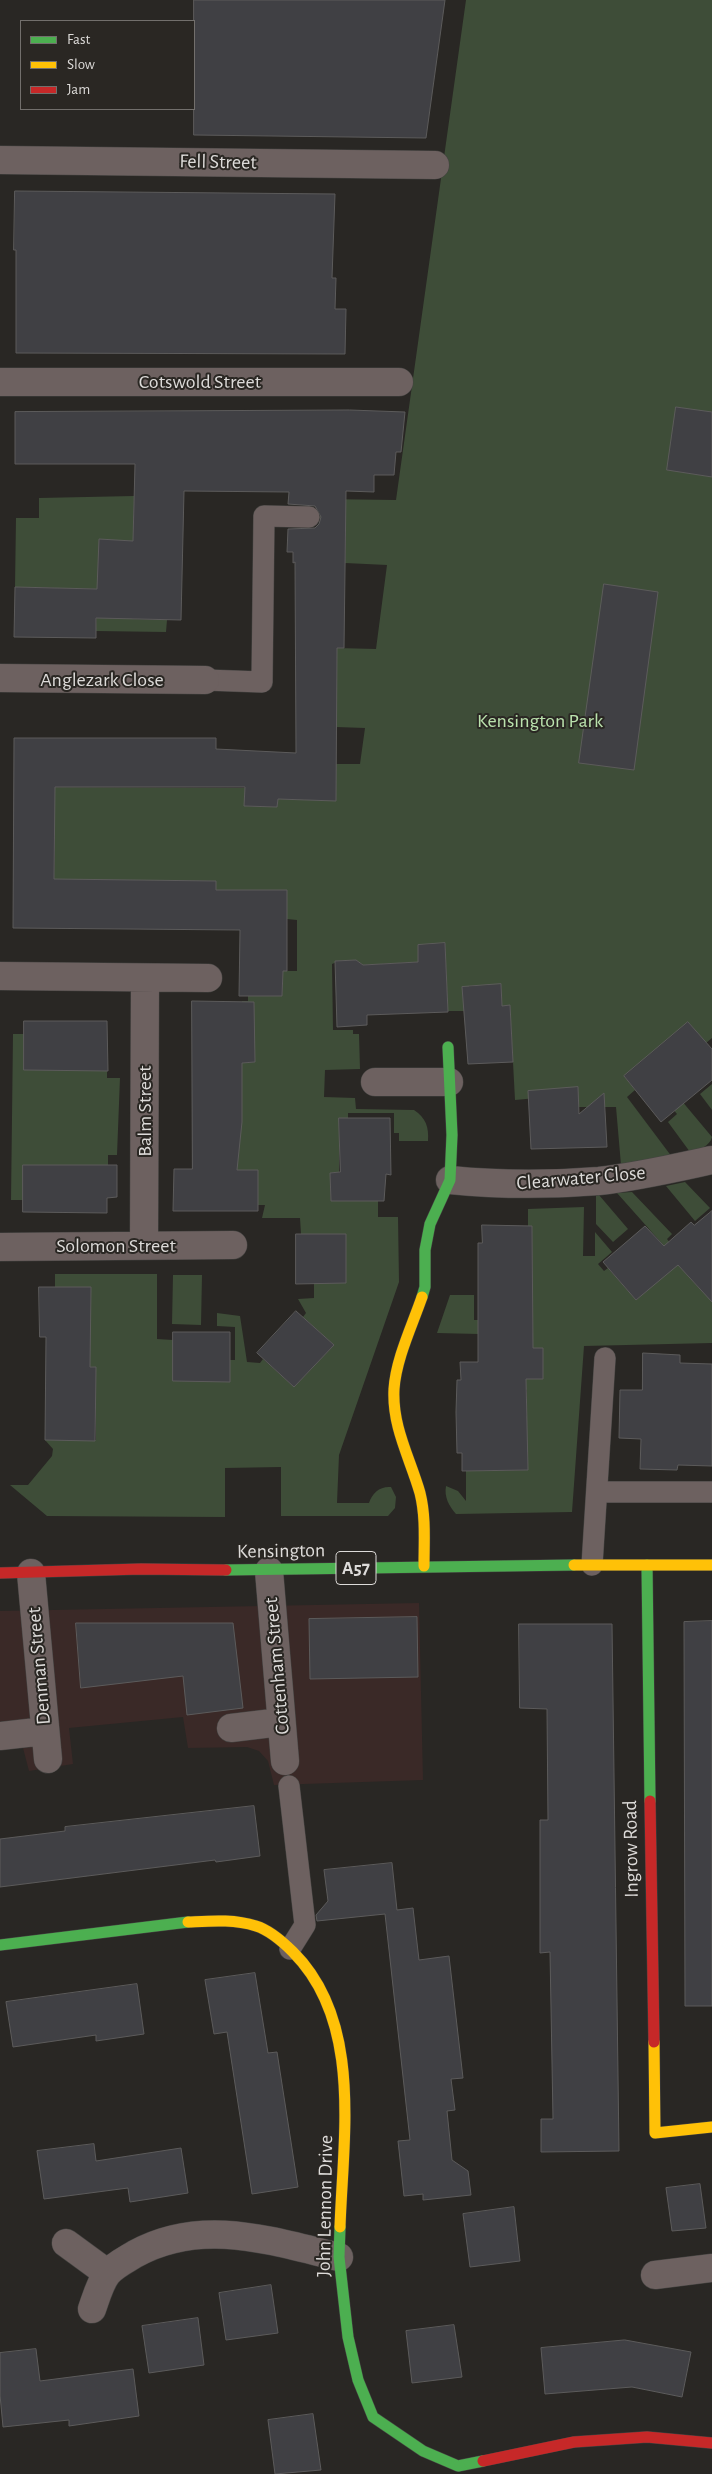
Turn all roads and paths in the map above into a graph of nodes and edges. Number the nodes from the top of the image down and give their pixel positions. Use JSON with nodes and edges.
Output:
{"nodes":[{"id":1,"x":0,"y":160,"type":"edge"},
{"id":2,"x":435,"y":165,"type":"dead end"},
{"id":3,"x":0,"y":382,"type":"edge"},
{"id":4,"x":400,"y":382,"type":"dead end"},
{"id":5,"x":309,"y":517,"type":"dead end"},
{"id":6,"x":0,"y":678,"type":"edge"},
{"id":7,"x":205,"y":680,"type":"joint"},
{"id":8,"x":0,"y":976,"type":"edge"},
{"id":9,"x":145,"y":978,"type":"junction"},
{"id":10,"x":208,"y":978,"type":"dead end"},
{"id":11,"x":448,"y":1047,"type":"dead end"},
{"id":12,"x":375,"y":1082,"type":"dead end"},
{"id":13,"x":450,"y":1082,"type":"junction"},
{"id":14,"x":712,"y":1160,"type":"edge"},
{"id":15,"x":450,"y":1180,"type":"junction"},
{"id":16,"x":144,"y":1244,"type":"junction"},
{"id":17,"x":233,"y":1245,"type":"dead end"},
{"id":18,"x":0,"y":1247,"type":"edge"},
{"id":19,"x":605,"y":1358,"type":"dead end"},
{"id":20,"x":597,"y":1492,"type":"junction"},
{"id":21,"x":712,"y":1492,"type":"edge"},
{"id":22,"x":647,"y":1564,"type":"junction"},
{"id":23,"x":712,"y":1565,"type":"edge"},
{"id":24,"x":424,"y":1566,"type":"junction"},
{"id":25,"x":592,"y":1566,"type":"junction"},
{"id":26,"x":269,"y":1571,"type":"junction"},
{"id":27,"x":31,"y":1573,"type":"junction"},
{"id":28,"x":0,"y":1574,"type":"edge"},
{"id":29,"x":281,"y":1722,"type":"junction"},
{"id":30,"x":231,"y":1728,"type":"dead end"},
{"id":31,"x":45,"y":1730,"type":"junction"},
{"id":32,"x":0,"y":1736,"type":"edge"},
{"id":33,"x":48,"y":1759,"type":"dead end"},
{"id":34,"x":287,"y":1773,"type":"joint"},
{"id":35,"x":0,"y":1945,"type":"edge"},
{"id":36,"x":290,"y":1948,"type":"junction"},
{"id":37,"x":712,"y":2127,"type":"edge"},
{"id":38,"x":66,"y":2243,"type":"dead end"},
{"id":39,"x":339,"y":2257,"type":"junction"},
{"id":40,"x":712,"y":2268,"type":"edge"},
{"id":41,"x":107,"y":2274,"type":"junction"},
{"id":42,"x":655,"y":2275,"type":"dead end"},
{"id":43,"x":92,"y":2309,"type":"dead end"},
{"id":44,"x":712,"y":2443,"type":"edge"},
{"id":45,"x":456,"y":2470,"type":"edge"}],
"edges":[{"from":1,"to":2,"type":"street","name":"Fell Street"},
{"from":3,"to":4,"type":"street","name":"Cotswold Street"},
{"from":5,"to":7,"type":"lane"},
{"from":6,"to":7,"type":"street","name":"Anglezark Close"},
{"from":8,"to":9,"type":"street"},
{"from":9,"to":10,"type":"street"},
{"from":9,"to":16,"type":"street","name":"Balm Street"},
{"from":11,"to":13,"type":"street"},
{"from":12,"to":13,"type":"street"},
{"from":13,"to":15,"type":"street"},
{"from":14,"to":15,"type":"street","name":"Clearwater Close"},
{"from":15,"to":24,"type":"street"},
{"from":16,"to":17,"type":"street","name":"Solomon Street"},
{"from":16,"to":18,"type":"street","name":"Solomon Street"},
{"from":19,"to":20,"type":"lane"},
{"from":20,"to":21,"type":"lane"},
{"from":20,"to":25,"type":"lane"},
{"from":22,"to":23,"type":"street","name":"Kensington","number":"A57"},
{"from":22,"to":25,"type":"street","name":"Kensington","number":"A57"},
{"from":22,"to":37,"type":"street","name":"Ingrow Road"},
{"from":24,"to":25,"type":"street","name":"Kensington","number":"A57"},
{"from":24,"to":26,"type":"street","name":"Kensington","number":"A57"},
{"from":26,"to":27,"type":"street","name":"Kensington","number":"A57"},
{"from":26,"to":29,"type":"street","name":"Cottenham Street"},
{"from":27,"to":28,"type":"street","name":"Kensington","number":"A57"},
{"from":27,"to":31,"type":"street","name":"Denman Street"},
{"from":29,"to":30,"type":"street"},
{"from":29,"to":34,"type":"street","name":"Cottenham Street"},
{"from":31,"to":32,"type":"street"},
{"from":31,"to":33,"type":"street","name":"Denman Street"},
{"from":34,"to":36,"type":"lane"},
{"from":35,"to":36,"type":"street","name":"John Lennon Drive"},
{"from":36,"to":39,"type":"street","name":"John Lennon Drive"},
{"from":38,"to":41,"type":"street"},
{"from":39,"to":41,"type":"street"},
{"from":39,"to":45,"type":"street","name":"John Lennon Drive"},
{"from":40,"to":42,"type":"street"},
{"from":41,"to":43,"type":"street"},
{"from":44,"to":45,"type":"street","name":"John Lennon Drive"}]}
